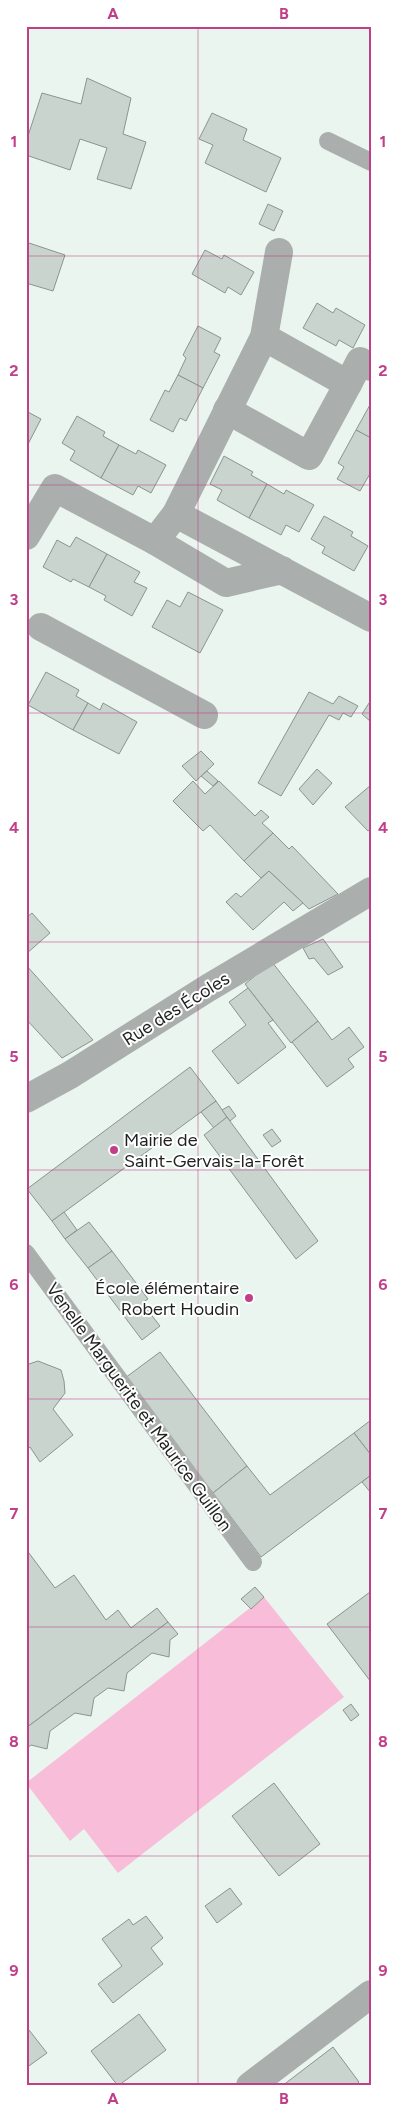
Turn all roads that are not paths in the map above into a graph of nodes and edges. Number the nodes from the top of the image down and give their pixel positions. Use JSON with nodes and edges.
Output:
{"nodes":[{"id":1,"x":328,"y":140,"type":"dead end"},
{"id":2,"x":371,"y":162,"type":"edge"},
{"id":3,"x":278,"y":252,"type":"dead end"},
{"id":4,"x":264,"y":337,"type":"junction"},
{"id":5,"x":371,"y":367,"type":"edge"},
{"id":6,"x":348,"y":384,"type":"junction"},
{"id":7,"x":227,"y":410,"type":"junction"},
{"id":8,"x":176,"y":514,"type":"junction"},
{"id":9,"x":26,"y":536,"type":"edge"},
{"id":10,"x":155,"y":541,"type":"junction"},
{"id":11,"x":282,"y":570,"type":"junction"},
{"id":12,"x":371,"y":618,"type":"edge"},
{"id":13,"x":31,"y":630,"type":"edge"},
{"id":14,"x":204,"y":714,"type":"dead end"},
{"id":15,"x":371,"y":891,"type":"edge"},
{"id":16,"x":371,"y":909,"type":"edge"},
{"id":17,"x":324,"y":918,"type":"junction"},
{"id":18,"x":28,"y":1094,"type":"edge"},
{"id":19,"x":26,"y":1253,"type":"edge"},
{"id":20,"x":253,"y":1562,"type":"dead end"},
{"id":21,"x":371,"y":1994,"type":"edge"},
{"id":22,"x":250,"y":2086,"type":"edge"}],
"edges":[{"from":1,"to":2,"type":"lane"},
{"from":3,"to":4,"type":"street"},
{"from":4,"to":6,"type":"street"},
{"from":4,"to":7,"type":"street"},
{"from":5,"to":6,"type":"street"},
{"from":6,"to":7,"type":"street"},
{"from":7,"to":8,"type":"street"},
{"from":8,"to":10,"type":"street"},
{"from":8,"to":11,"type":"street"},
{"from":9,"to":10,"type":"street"},
{"from":10,"to":11,"type":"street"},
{"from":11,"to":12,"type":"street"},
{"from":13,"to":14,"type":"street"},
{"from":15,"to":17,"type":"street","name":"Rue des Écoles"},
{"from":16,"to":17,"type":"street","name":"Rue des Écoles"},
{"from":17,"to":18,"type":"street","name":"Rue des Écoles"},
{"from":19,"to":20,"type":"lane","name":"Venelle Marguerite et Maurice Guillon"},
{"from":21,"to":22,"type":"street"}]}
